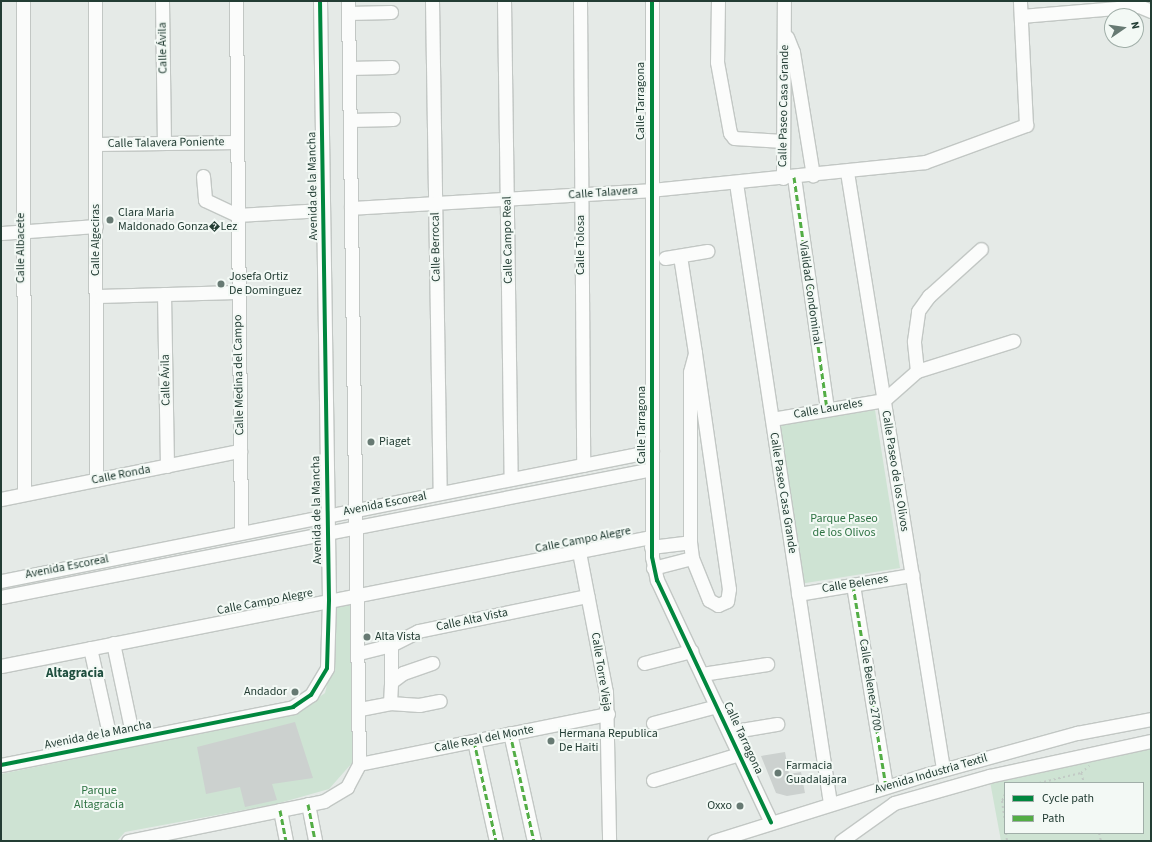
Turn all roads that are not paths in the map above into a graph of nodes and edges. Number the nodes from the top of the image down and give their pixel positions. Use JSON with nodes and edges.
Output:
{"nodes":[{"id":1,"x":23,"y":1,"type":"edge"},
{"id":2,"x":95,"y":1,"type":"edge"},
{"id":3,"x":162,"y":1,"type":"edge"},
{"id":4,"x":236,"y":1,"type":"edge"},
{"id":5,"x":320,"y":1,"type":"edge"},
{"id":6,"x":432,"y":1,"type":"edge"},
{"id":7,"x":504,"y":1,"type":"edge"},
{"id":8,"x":580,"y":1,"type":"edge"},
{"id":9,"x":652,"y":1,"type":"edge"},
{"id":10,"x":718,"y":1,"type":"edge"},
{"id":11,"x":784,"y":1,"type":"edge"},
{"id":12,"x":1020,"y":1,"type":"edge"},
{"id":13,"x":348,"y":7,"type":"edge"},
{"id":14,"x":1151,"y":11,"type":"edge"},
{"id":15,"x":391,"y":12,"type":"dead end"},
{"id":16,"x":1020,"y":16,"type":"junction"},
{"id":17,"x":784,"y":34,"type":"junction"},
{"id":18,"x":392,"y":67,"type":"dead end"},
{"id":19,"x":349,"y":68,"type":"junction"},
{"id":20,"x":393,"y":119,"type":"dead end"},
{"id":21,"x":350,"y":120,"type":"junction"},
{"id":22,"x":783,"y":141,"type":"junction"},
{"id":23,"x":237,"y":142,"type":"junction"},
{"id":24,"x":164,"y":143,"type":"junction"},
{"id":25,"x":95,"y":144,"type":"junction"},
{"id":26,"x":847,"y":172,"type":"junction"},
{"id":27,"x":813,"y":175,"type":"junction"},
{"id":28,"x":203,"y":176,"type":"dead end"},
{"id":29,"x":788,"y":177,"type":"junction"},
{"id":30,"x":736,"y":183,"type":"junction"},
{"id":31,"x":651,"y":190,"type":"junction"},
{"id":32,"x":581,"y":194,"type":"junction"},
{"id":33,"x":508,"y":199,"type":"junction"},
{"id":34,"x":436,"y":203,"type":"junction"},
{"id":35,"x":351,"y":208,"type":"junction"},
{"id":36,"x":323,"y":210,"type":"junction"},
{"id":37,"x":238,"y":215,"type":"junction"},
{"id":38,"x":96,"y":226,"type":"junction"},
{"id":39,"x":21,"y":231,"type":"junction"},
{"id":40,"x":1,"y":233,"type":"edge"},
{"id":41,"x":981,"y":249,"type":"dead end"},
{"id":42,"x":707,"y":252,"type":"dead end"},
{"id":43,"x":680,"y":256,"type":"junction"},
{"id":44,"x":665,"y":258,"type":"dead end"},
{"id":45,"x":238,"y":292,"type":"junction"},
{"id":46,"x":164,"y":294,"type":"junction"},
{"id":47,"x":96,"y":296,"type":"junction"},
{"id":48,"x":1013,"y":341,"type":"dead end"},
{"id":49,"x":695,"y":354,"type":"junction"},
{"id":50,"x":917,"y":371,"type":"junction"},
{"id":51,"x":884,"y":400,"type":"junction"},
{"id":52,"x":827,"y":409,"type":"junction"},
{"id":53,"x":704,"y":419,"type":"junction"},
{"id":54,"x":772,"y":419,"type":"junction"},
{"id":55,"x":690,"y":420,"type":"junction"},
{"id":56,"x":240,"y":451,"type":"junction"},
{"id":57,"x":652,"y":451,"type":"junction"},
{"id":58,"x":583,"y":465,"type":"junction"},
{"id":59,"x":167,"y":466,"type":"junction"},
{"id":60,"x":652,"y":469,"type":"junction"},
{"id":61,"x":511,"y":479,"type":"junction"},
{"id":62,"x":96,"y":480,"type":"junction"},
{"id":63,"x":440,"y":493,"type":"junction"},
{"id":64,"x":24,"y":494,"type":"junction"},
{"id":65,"x":1,"y":499,"type":"edge"},
{"id":66,"x":357,"y":509,"type":"junction"},
{"id":67,"x":327,"y":515,"type":"junction"},
{"id":68,"x":357,"y":527,"type":"junction"},
{"id":69,"x":241,"y":532,"type":"junction"},
{"id":70,"x":328,"y":533,"type":"junction"},
{"id":71,"x":651,"y":542,"type":"junction"},
{"id":72,"x":690,"y":542,"type":"junction"},
{"id":73,"x":579,"y":552,"type":"junction"},
{"id":74,"x":692,"y":558,"type":"junction"},
{"id":75,"x":654,"y":568,"type":"junction"},
{"id":76,"x":912,"y":575,"type":"junction"},
{"id":77,"x":1,"y":581,"type":"edge"},
{"id":78,"x":853,"y":585,"type":"junction"},
{"id":79,"x":358,"y":594,"type":"junction"},
{"id":80,"x":798,"y":594,"type":"junction"},
{"id":81,"x":587,"y":596,"type":"junction"},
{"id":82,"x":1,"y":597,"type":"edge"},
{"id":83,"x":329,"y":600,"type":"junction"},
{"id":84,"x":113,"y":643,"type":"junction"},
{"id":85,"x":391,"y":645,"type":"junction"},
{"id":86,"x":90,"y":648,"type":"junction"},
{"id":87,"x":691,"y":651,"type":"junction"},
{"id":88,"x":359,"y":653,"type":"junction"},
{"id":89,"x":432,"y":663,"type":"dead end"},
{"id":90,"x":644,"y":663,"type":"dead end"},
{"id":91,"x":767,"y":664,"type":"dead end"},
{"id":92,"x":1,"y":666,"type":"edge"},
{"id":93,"x":702,"y":674,"type":"junction"},
{"id":94,"x":391,"y":682,"type":"junction"},
{"id":95,"x":440,"y":701,"type":"dead end"},
{"id":96,"x":390,"y":703,"type":"junction"},
{"id":97,"x":717,"y":706,"type":"junction"},
{"id":98,"x":360,"y":709,"type":"junction"},
{"id":99,"x":608,"y":714,"type":"junction"},
{"id":100,"x":1151,"y":719,"type":"edge"},
{"id":101,"x":653,"y":723,"type":"dead end"},
{"id":102,"x":777,"y":724,"type":"dead end"},
{"id":103,"x":729,"y":732,"type":"junction"},
{"id":104,"x":510,"y":734,"type":"junction"},
{"id":105,"x":133,"y":738,"type":"junction"},
{"id":106,"x":474,"y":741,"type":"junction"},
{"id":107,"x":1151,"y":741,"type":"edge"},
{"id":108,"x":110,"y":743,"type":"junction"},
{"id":109,"x":739,"y":754,"type":"junction"},
{"id":110,"x":359,"y":764,"type":"junction"},
{"id":111,"x":1,"y":765,"type":"edge"},
{"id":112,"x":943,"y":770,"type":"junction"},
{"id":113,"x":928,"y":774,"type":"junction"},
{"id":114,"x":653,"y":780,"type":"dead end"},
{"id":115,"x":886,"y":786,"type":"junction"},
{"id":116,"x":929,"y":793,"type":"junction"},
{"id":117,"x":830,"y":803,"type":"junction"},
{"id":118,"x":308,"y":804,"type":"junction"},
{"id":119,"x":280,"y":810,"type":"junction"},
{"id":120,"x":771,"y":822,"type":"junction"},
{"id":121,"x":128,"y":841,"type":"edge"},
{"id":122,"x":286,"y":841,"type":"edge"},
{"id":123,"x":315,"y":841,"type":"edge"},
{"id":124,"x":496,"y":841,"type":"edge"},
{"id":125,"x":534,"y":841,"type":"edge"},
{"id":126,"x":608,"y":841,"type":"edge"},
{"id":127,"x":714,"y":841,"type":"edge"},
{"id":128,"x":841,"y":841,"type":"edge"}],
"edges":[{"from":1,"to":39,"type":"street","name":"Calle Albacete"},
{"from":2,"to":25,"type":"street","name":"Calle Algeciras"},
{"from":3,"to":24,"type":"street","name":"Calle Ávila"},
{"from":4,"to":23,"type":"street","name":"Calle Medina del Campo"},
{"from":5,"to":36,"type":"street","name":"Avenida de la Mancha"},
{"from":6,"to":34,"type":"street","name":"Calle Berrocal"},
{"from":7,"to":33,"type":"street","name":"Calle Campo Real"},
{"from":8,"to":32,"type":"street","name":"Calle Tolosa"},
{"from":9,"to":31,"type":"street","name":"Calle Tarragona"},
{"from":10,"to":22,"type":"street"},
{"from":11,"to":17,"type":"street","name":"Calle Paseo Casa Grande"},
{"from":12,"to":16,"type":"street"},
{"from":13,"to":15,"type":"street"},
{"from":13,"to":19,"type":"street"},
{"from":14,"to":16,"type":"street"},
{"from":16,"to":26,"type":"street","name":"Calle Talavera"},
{"from":17,"to":22,"type":"street","name":"Calle Paseo Casa Grande"},
{"from":17,"to":27,"type":"street","name":"Calle Paseo Casa Grande"},
{"from":18,"to":19,"type":"street"},
{"from":19,"to":21,"type":"street"},
{"from":20,"to":21,"type":"street"},
{"from":21,"to":35,"type":"street"},
{"from":22,"to":29,"type":"street","name":"Calle Paseo Casa Grande"},
{"from":23,"to":24,"type":"street","name":"Calle Talavera Poniente"},
{"from":23,"to":37,"type":"street","name":"Calle Medina del Campo"},
{"from":24,"to":25,"type":"street","name":"Calle Talavera Poniente"},
{"from":25,"to":38,"type":"street","name":"Calle Algeciras"},
{"from":26,"to":27,"type":"street","name":"Calle Talavera"},
{"from":26,"to":51,"type":"street","name":"Calle Paseo de los Olivos"},
{"from":27,"to":29,"type":"street","name":"Calle Talavera"},
{"from":28,"to":37,"type":"street"},
{"from":29,"to":30,"type":"street","name":"Calle Talavera"},
{"from":29,"to":52,"type":"street","name":"Vialidad Condominal"},
{"from":30,"to":31,"type":"street","name":"Calle Talavera"},
{"from":30,"to":54,"type":"street","name":"Calle Paseo Casa Grande"},
{"from":31,"to":32,"type":"street","name":"Calle Talavera"},
{"from":31,"to":57,"type":"street","name":"Calle Tarragona"},
{"from":32,"to":33,"type":"street","name":"Calle Talavera"},
{"from":32,"to":58,"type":"street","name":"Calle Tolosa"},
{"from":33,"to":34,"type":"street","name":"Calle Talavera"},
{"from":33,"to":61,"type":"street","name":"Calle Campo Real"},
{"from":34,"to":35,"type":"street","name":"Calle Talavera"},
{"from":34,"to":63,"type":"street","name":"Calle Berrocal"},
{"from":35,"to":66,"type":"street"},
{"from":36,"to":37,"type":"street"},
{"from":36,"to":67,"type":"street","name":"Avenida de la Mancha"},
{"from":37,"to":45,"type":"street","name":"Calle Medina del Campo"},
{"from":38,"to":39,"type":"street"},
{"from":38,"to":47,"type":"street","name":"Calle Algeciras"},
{"from":39,"to":40,"type":"street"},
{"from":39,"to":64,"type":"street","name":"Calle Albacete"},
{"from":41,"to":50,"type":"street"},
{"from":42,"to":43,"type":"street"},
{"from":43,"to":44,"type":"street"},
{"from":43,"to":49,"type":"street"},
{"from":45,"to":46,"type":"street"},
{"from":45,"to":56,"type":"street","name":"Calle Medina del Campo"},
{"from":46,"to":47,"type":"street"},
{"from":46,"to":59,"type":"street","name":"Calle Ávila"},
{"from":47,"to":62,"type":"street","name":"Calle Algeciras"},
{"from":48,"to":50,"type":"street"},
{"from":49,"to":53,"type":"street"},
{"from":49,"to":55,"type":"street"},
{"from":50,"to":51,"type":"street"},
{"from":51,"to":52,"type":"street","name":"Calle Laureles"},
{"from":51,"to":76,"type":"street","name":"Calle Paseo de los Olivos"},
{"from":52,"to":54,"type":"street","name":"Calle Laureles"},
{"from":53,"to":55,"type":"street"},
{"from":53,"to":74,"type":"street"},
{"from":54,"to":80,"type":"street","name":"Calle Paseo Casa Grande"},
{"from":55,"to":72,"type":"street"},
{"from":56,"to":59,"type":"street","name":"Calle Ronda"},
{"from":56,"to":69,"type":"street","name":"Calle Medina del Campo"},
{"from":57,"to":58,"type":"street","name":"Avenida Escoreal"},
{"from":57,"to":60,"type":"street","name":"Calle Tarragona"},
{"from":58,"to":61,"type":"street","name":"Avenida Escoreal"},
{"from":59,"to":62,"type":"street","name":"Calle Ronda"},
{"from":60,"to":68,"type":"street","name":"Avenida Escoreal"},
{"from":60,"to":71,"type":"street","name":"Calle Tarragona"},
{"from":61,"to":63,"type":"street","name":"Avenida Escoreal"},
{"from":62,"to":64,"type":"street","name":"Calle Ronda"},
{"from":63,"to":66,"type":"street","name":"Avenida Escoreal"},
{"from":64,"to":65,"type":"street","name":"Calle Ronda"},
{"from":66,"to":67,"type":"street","name":"Avenida Escoreal"},
{"from":66,"to":68,"type":"street"},
{"from":67,"to":69,"type":"street","name":"Avenida Escoreal"},
{"from":67,"to":70,"type":"street","name":"Avenida de la Mancha"},
{"from":68,"to":70,"type":"street","name":"Avenida Escoreal"},
{"from":68,"to":79,"type":"street"},
{"from":69,"to":77,"type":"street","name":"Avenida Escoreal"},
{"from":70,"to":82,"type":"street","name":"Avenida Escoreal"},
{"from":70,"to":83,"type":"street","name":"Avenida de la Mancha"},
{"from":71,"to":72,"type":"street","name":"Calle Campo Alegre"},
{"from":71,"to":73,"type":"street","name":"Calle Campo Alegre"},
{"from":71,"to":75,"type":"street","name":"Calle Tarragona"},
{"from":72,"to":74,"type":"street"},
{"from":73,"to":79,"type":"street","name":"Calle Campo Alegre"},
{"from":73,"to":81,"type":"street","name":"Calle Torre Vieja"},
{"from":74,"to":75,"type":"street"},
{"from":75,"to":87,"type":"street","name":"Calle Tarragona"},
{"from":76,"to":78,"type":"street","name":"Calle Belenes"},
{"from":76,"to":112,"type":"street","name":"Calle Paseo de los Olivos"},
{"from":78,"to":80,"type":"street","name":"Calle Belenes"},
{"from":78,"to":115,"type":"street","name":"Calle Belenes 2700"},
{"from":79,"to":83,"type":"street","name":"Calle Campo Alegre"},
{"from":79,"to":88,"type":"street"},
{"from":80,"to":117,"type":"street","name":"Calle Paseo Casa Grande"},
{"from":81,"to":85,"type":"street","name":"Calle Alta Vista"},
{"from":81,"to":99,"type":"street","name":"Calle Torre Vieja"},
{"from":83,"to":84,"type":"street","name":"Calle Campo Alegre"},
{"from":83,"to":105,"type":"street","name":"Avenida de la Mancha"},
{"from":84,"to":86,"type":"street","name":"Calle Campo Alegre"},
{"from":84,"to":105,"type":"street"},
{"from":85,"to":88,"type":"street","name":"Calle Alta Vista"},
{"from":85,"to":94,"type":"street"},
{"from":86,"to":92,"type":"street","name":"Calle Campo Alegre"},
{"from":86,"to":108,"type":"street"},
{"from":87,"to":90,"type":"street"},
{"from":87,"to":93,"type":"street","name":"Calle Tarragona"},
{"from":88,"to":98,"type":"street"},
{"from":89,"to":94,"type":"street"},
{"from":91,"to":93,"type":"street"},
{"from":93,"to":97,"type":"street","name":"Calle Tarragona"},
{"from":94,"to":96,"type":"street"},
{"from":95,"to":96,"type":"street"},
{"from":96,"to":98,"type":"street"},
{"from":97,"to":101,"type":"street"},
{"from":97,"to":103,"type":"street","name":"Calle Tarragona"},
{"from":98,"to":110,"type":"street"},
{"from":99,"to":104,"type":"street","name":"Calle Real del Monte"},
{"from":99,"to":126,"type":"street","name":"Calle Torre Vieja"},
{"from":100,"to":112,"type":"street","name":"Avenida Industria Textil"},
{"from":102,"to":103,"type":"street"},
{"from":103,"to":109,"type":"street","name":"Calle Tarragona"},
{"from":104,"to":106,"type":"street","name":"Calle Real del Monte"},
{"from":104,"to":125,"type":"street"},
{"from":105,"to":108,"type":"street","name":"Avenida de la Mancha"},
{"from":106,"to":110,"type":"street","name":"Calle Real del Monte"},
{"from":106,"to":124,"type":"street"},
{"from":107,"to":116,"type":"street","name":"Avenida Industria Textil"},
{"from":108,"to":111,"type":"street","name":"Avenida de la Mancha"},
{"from":109,"to":114,"type":"street"},
{"from":109,"to":120,"type":"street","name":"Calle Tarragona"},
{"from":110,"to":118,"type":"street"},
{"from":112,"to":113,"type":"street","name":"Avenida Industria Textil"},
{"from":113,"to":115,"type":"street","name":"Avenida Industria Textil"},
{"from":113,"to":116,"type":"street"},
{"from":115,"to":117,"type":"street","name":"Avenida Industria Textil"},
{"from":116,"to":128,"type":"street","name":"Avenida Industria Textil"},
{"from":117,"to":120,"type":"street","name":"Avenida Industria Textil"},
{"from":118,"to":119,"type":"street"},
{"from":118,"to":123,"type":"street"},
{"from":119,"to":121,"type":"street"},
{"from":119,"to":122,"type":"street"},
{"from":120,"to":127,"type":"street","name":"Avenida Industria Textil"}]}
